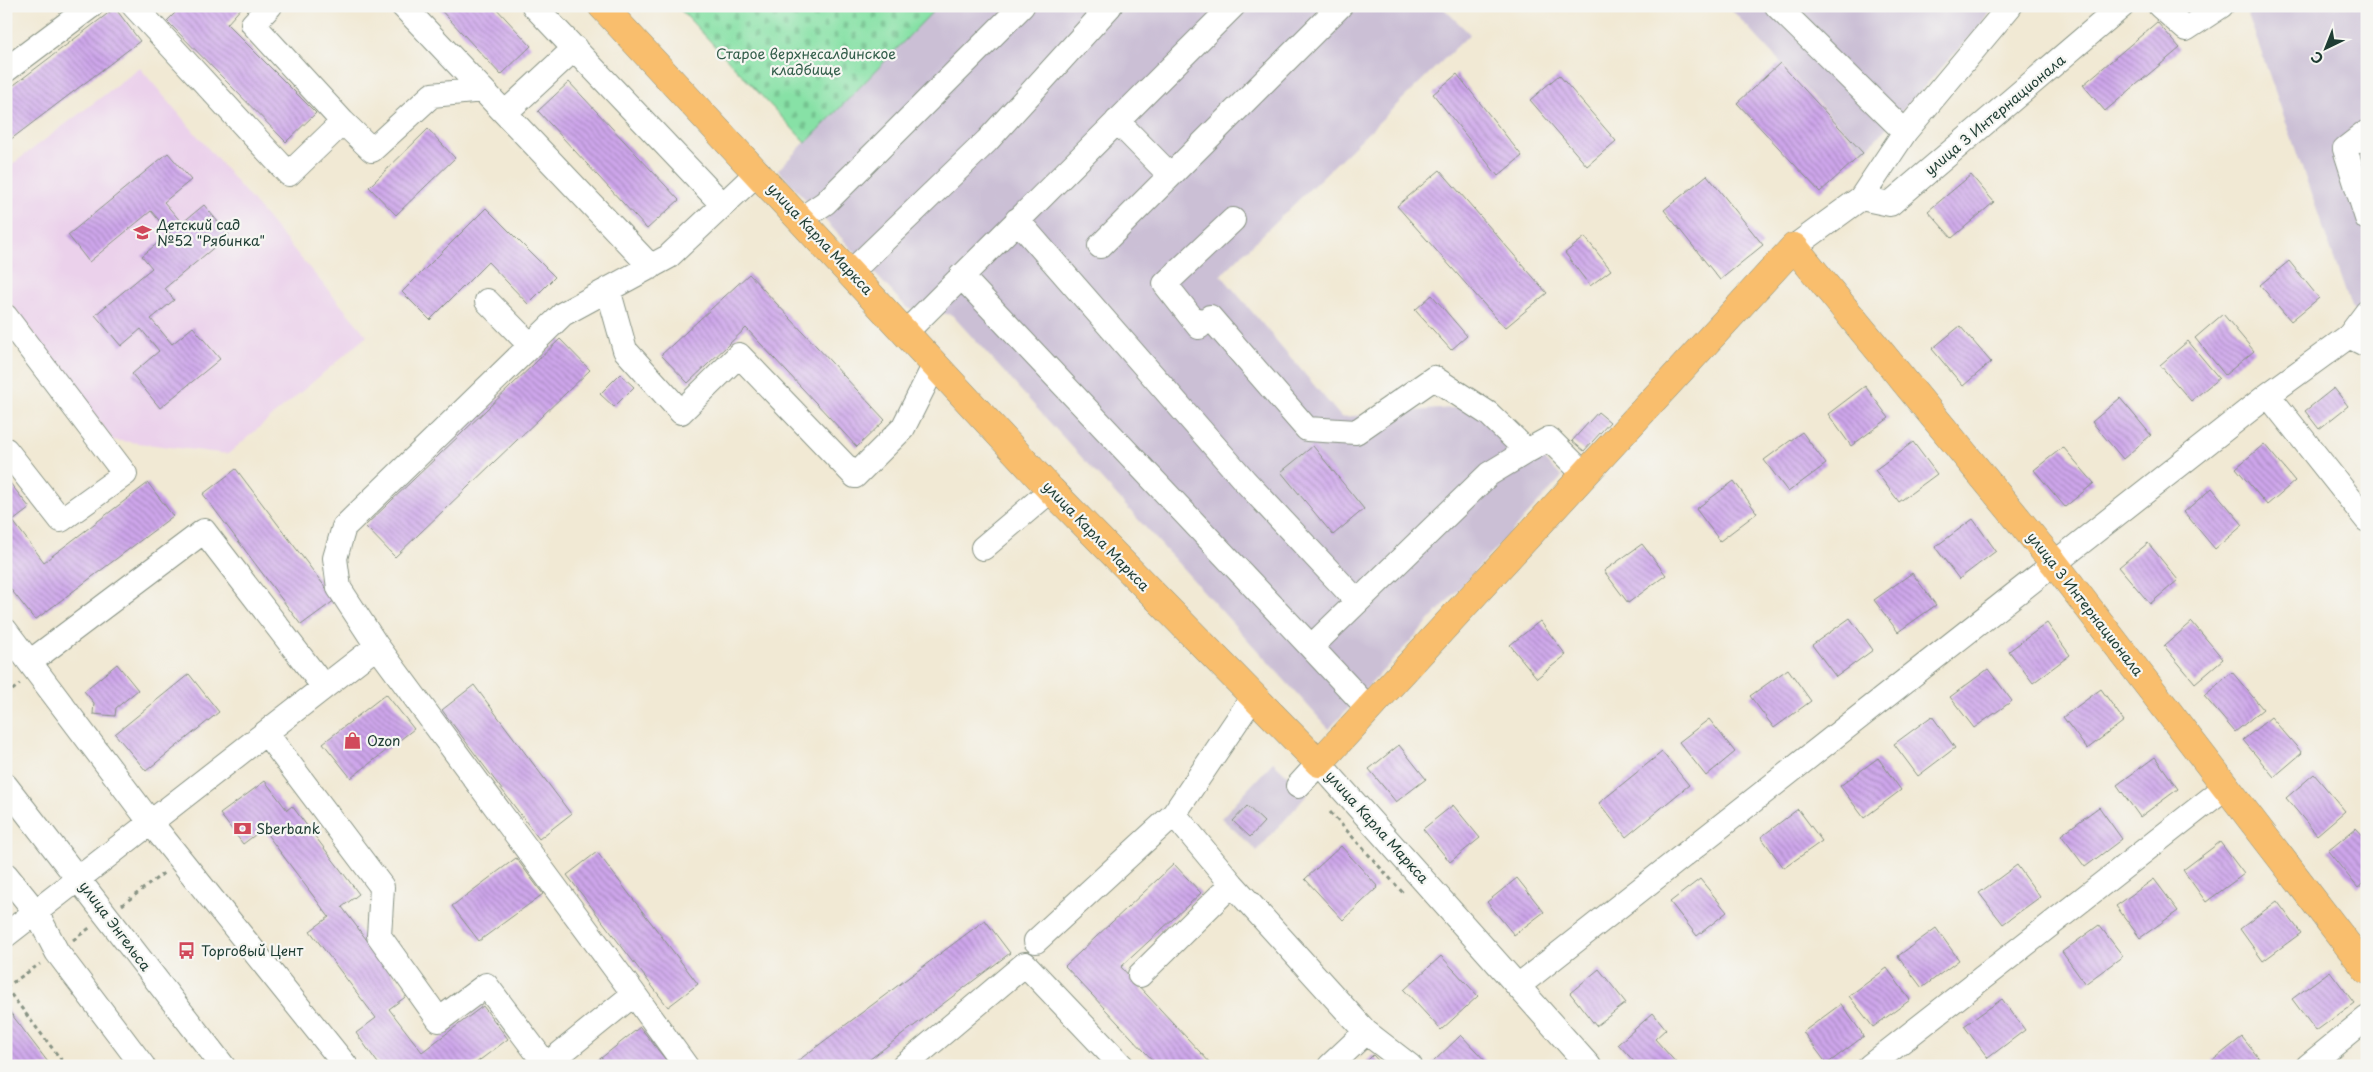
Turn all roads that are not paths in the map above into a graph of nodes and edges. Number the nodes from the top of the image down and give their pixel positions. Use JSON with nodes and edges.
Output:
{"nodes":[{"id":1,"x":91,"y":6,"type":"edge"},
{"id":2,"x":134,"y":6,"type":"edge"},
{"id":3,"x":270,"y":6,"type":"edge"},
{"id":4,"x":403,"y":6,"type":"edge"},
{"id":5,"x":534,"y":6,"type":"edge"},
{"id":6,"x":602,"y":6,"type":"edge"},
{"id":7,"x":1022,"y":6,"type":"edge"},
{"id":8,"x":1110,"y":6,"type":"edge"},
{"id":9,"x":1233,"y":6,"type":"edge"},
{"id":10,"x":1340,"y":6,"type":"edge"},
{"id":11,"x":1777,"y":6,"type":"edge"},
{"id":12,"x":2010,"y":6,"type":"edge"},
{"id":13,"x":2122,"y":6,"type":"edge"},
{"id":14,"x":2160,"y":6,"type":"edge"},
{"id":15,"x":2221,"y":6,"type":"edge"},
{"id":16,"x":575,"y":48,"type":"junction"},
{"id":17,"x":6,"y":70,"type":"edge"},
{"id":18,"x":483,"y":90,"type":"junction"},
{"id":19,"x":505,"y":113,"type":"junction"},
{"id":20,"x":1117,"y":121,"type":"junction"},
{"id":21,"x":343,"y":122,"type":"junction"},
{"id":22,"x":1905,"y":132,"type":"junction"},
{"id":23,"x":2367,"y":132,"type":"edge"},
{"id":24,"x":758,"y":172,"type":"junction"},
{"id":25,"x":1170,"y":175,"type":"junction"},
{"id":26,"x":1861,"y":198,"type":"junction"},
{"id":27,"x":723,"y":205,"type":"junction"},
{"id":28,"x":2367,"y":218,"type":"edge"},
{"id":29,"x":801,"y":219,"type":"junction"},
{"id":30,"x":1017,"y":220,"type":"junction"},
{"id":31,"x":1233,"y":220,"type":"dead end"},
{"id":32,"x":1100,"y":246,"type":"dead end"},
{"id":33,"x":1794,"y":246,"type":"junction"},
{"id":34,"x":651,"y":266,"type":"junction"},
{"id":35,"x":850,"y":273,"type":"junction"},
{"id":36,"x":961,"y":276,"type":"junction"},
{"id":37,"x":608,"y":289,"type":"junction"},
{"id":38,"x":487,"y":301,"type":"dead end"},
{"id":39,"x":2367,"y":312,"type":"edge"},
{"id":40,"x":6,"y":317,"type":"edge"},
{"id":41,"x":906,"y":332,"type":"junction"},
{"id":42,"x":2358,"y":341,"type":"edge"},
{"id":43,"x":531,"y":346,"type":"junction"},
{"id":44,"x":935,"y":364,"type":"junction"},
{"id":45,"x":2268,"y":395,"type":"junction"},
{"id":46,"x":6,"y":450,"type":"edge"},
{"id":47,"x":1527,"y":451,"type":"junction"},
{"id":48,"x":1585,"y":475,"type":"junction"},
{"id":49,"x":1051,"y":490,"type":"junction"},
{"id":50,"x":2367,"y":520,"type":"edge"},
{"id":51,"x":983,"y":548,"type":"dead end"},
{"id":52,"x":2054,"y":563,"type":"junction"},
{"id":53,"x":1357,"y":600,"type":"junction"},
{"id":54,"x":6,"y":631,"type":"edge"},
{"id":55,"x":377,"y":646,"type":"junction"},
{"id":56,"x":1311,"y":647,"type":"junction"},
{"id":57,"x":30,"y":662,"type":"junction"},
{"id":58,"x":324,"y":687,"type":"junction"},
{"id":59,"x":1253,"y":697,"type":"junction"},
{"id":60,"x":1369,"y":709,"type":"junction"},
{"id":61,"x":266,"y":733,"type":"junction"},
{"id":62,"x":1319,"y":763,"type":"junction"},
{"id":63,"x":6,"y":786,"type":"edge"},
{"id":64,"x":1298,"y":786,"type":"dead end"},
{"id":65,"x":2227,"y":786,"type":"junction"},
{"id":66,"x":1174,"y":814,"type":"junction"},
{"id":67,"x":151,"y":823,"type":"junction"},
{"id":68,"x":6,"y":875,"type":"edge"},
{"id":69,"x":78,"y":878,"type":"junction"},
{"id":70,"x":1232,"y":884,"type":"junction"},
{"id":71,"x":36,"y":912,"type":"junction"},
{"id":72,"x":6,"y":935,"type":"edge"},
{"id":73,"x":1036,"y":941,"type":"dead end"},
{"id":74,"x":2367,"y":970,"type":"edge"},
{"id":75,"x":1140,"y":975,"type":"dead end"},
{"id":76,"x":1518,"y":986,"type":"junction"},
{"id":77,"x":634,"y":994,"type":"junction"},
{"id":78,"x":2367,"y":1018,"type":"edge"},
{"id":79,"x":1366,"y":1032,"type":"junction"},
{"id":80,"x":547,"y":1065,"type":"edge"},
{"id":81,"x":144,"y":1066,"type":"edge"},
{"id":82,"x":223,"y":1066,"type":"edge"},
{"id":83,"x":346,"y":1066,"type":"edge"},
{"id":84,"x":686,"y":1066,"type":"edge"},
{"id":85,"x":904,"y":1066,"type":"edge"},
{"id":86,"x":1122,"y":1066,"type":"edge"},
{"id":87,"x":1330,"y":1066,"type":"edge"},
{"id":88,"x":1410,"y":1066,"type":"edge"},
{"id":89,"x":1589,"y":1066,"type":"edge"},
{"id":90,"x":1870,"y":1066,"type":"edge"},
{"id":91,"x":2308,"y":1066,"type":"edge"}],
"edges":[{"from":1,"to":17,"type":"street"},
{"from":2,"to":21,"type":"street"},
{"from":3,"to":21,"type":"street"},
{"from":4,"to":18,"type":"street"},
{"from":5,"to":16,"type":"street"},
{"from":6,"to":24,"type":"main road","name":"улица Карла Маркса"},
{"from":7,"to":29,"type":"street"},
{"from":8,"to":35,"type":"street"},
{"from":9,"to":20,"type":"street"},
{"from":10,"to":25,"type":"street"},
{"from":11,"to":22,"type":"street"},
{"from":12,"to":22,"type":"street"},
{"from":13,"to":26,"type":"street","name":"улица 3 Интернационала"},
{"from":14,"to":15,"type":"street"},
{"from":16,"to":19,"type":"street"},
{"from":16,"to":27,"type":"street"},
{"from":18,"to":19,"type":"street"},
{"from":18,"to":21,"type":"street"},
{"from":19,"to":34,"type":"street"},
{"from":20,"to":25,"type":"street"},
{"from":20,"to":30,"type":"street"},
{"from":22,"to":26,"type":"street"},
{"from":23,"to":28,"type":"street"},
{"from":24,"to":27,"type":"street"},
{"from":24,"to":29,"type":"main road","name":"улица Карла Маркса"},
{"from":25,"to":32,"type":"street"},
{"from":26,"to":33,"type":"street"},
{"from":27,"to":34,"type":"street"},
{"from":29,"to":35,"type":"main road","name":"улица Карла Маркса"},
{"from":30,"to":36,"type":"street"},
{"from":30,"to":53,"type":"street"},
{"from":31,"to":47,"type":"street"},
{"from":33,"to":48,"type":"main road"},
{"from":33,"to":52,"type":"main road","name":"улица 3 Интернационала"},
{"from":34,"to":37,"type":"street"},
{"from":35,"to":41,"type":"main road","name":"улица Карла Маркса"},
{"from":36,"to":41,"type":"street"},
{"from":36,"to":56,"type":"street"},
{"from":37,"to":43,"type":"street"},
{"from":37,"to":44,"type":"street"},
{"from":38,"to":43,"type":"street"},
{"from":39,"to":42,"type":"street"},
{"from":40,"to":46,"type":"street"},
{"from":41,"to":44,"type":"main road","name":"улица Карла Маркса"},
{"from":42,"to":45,"type":"street"},
{"from":43,"to":55,"type":"street"},
{"from":44,"to":49,"type":"main road","name":"улица Карла Маркса"},
{"from":45,"to":50,"type":"street"},
{"from":45,"to":52,"type":"street"},
{"from":47,"to":48,"type":"street"},
{"from":47,"to":53,"type":"street"},
{"from":48,"to":60,"type":"main road"},
{"from":49,"to":51,"type":"street"},
{"from":49,"to":59,"type":"main road","name":"улица Карла Маркса"},
{"from":52,"to":65,"type":"main road","name":"улица 3 Интернационала"},
{"from":52,"to":76,"type":"street"},
{"from":53,"to":56,"type":"street"},
{"from":54,"to":57,"type":"street"},
{"from":55,"to":58,"type":"street"},
{"from":55,"to":77,"type":"street"},
{"from":56,"to":60,"type":"street"},
{"from":57,"to":58,"type":"street"},
{"from":57,"to":67,"type":"street"},
{"from":58,"to":61,"type":"street"},
{"from":59,"to":62,"type":"main road","name":"улица Карла Маркса"},
{"from":59,"to":66,"type":"street"},
{"from":60,"to":62,"type":"main road"},
{"from":61,"to":67,"type":"street"},
{"from":61,"to":80,"type":"street"},
{"from":62,"to":64,"type":"street"},
{"from":62,"to":76,"type":"street","name":"улица Карла Маркса"},
{"from":63,"to":69,"type":"street","name":"улица Энгельса"},
{"from":65,"to":74,"type":"main road","name":"улица 3 Интернационала"},
{"from":65,"to":90,"type":"street"},
{"from":66,"to":70,"type":"street"},
{"from":66,"to":73,"type":"street"},
{"from":67,"to":69,"type":"street"},
{"from":67,"to":83,"type":"street"},
{"from":68,"to":71,"type":"street"},
{"from":69,"to":71,"type":"street"},
{"from":69,"to":82,"type":"street","name":"улица Энгельса"},
{"from":70,"to":75,"type":"street"},
{"from":70,"to":79,"type":"street"},
{"from":71,"to":72,"type":"street"},
{"from":71,"to":81,"type":"street"},
{"from":76,"to":89,"type":"street","name":"улица Карла Маркса"},
{"from":77,"to":80,"type":"street"},
{"from":77,"to":84,"type":"street"},
{"from":78,"to":91,"type":"street"},
{"from":79,"to":87,"type":"street"},
{"from":79,"to":88,"type":"street"},
{"from":85,"to":86,"type":"street"}]}
